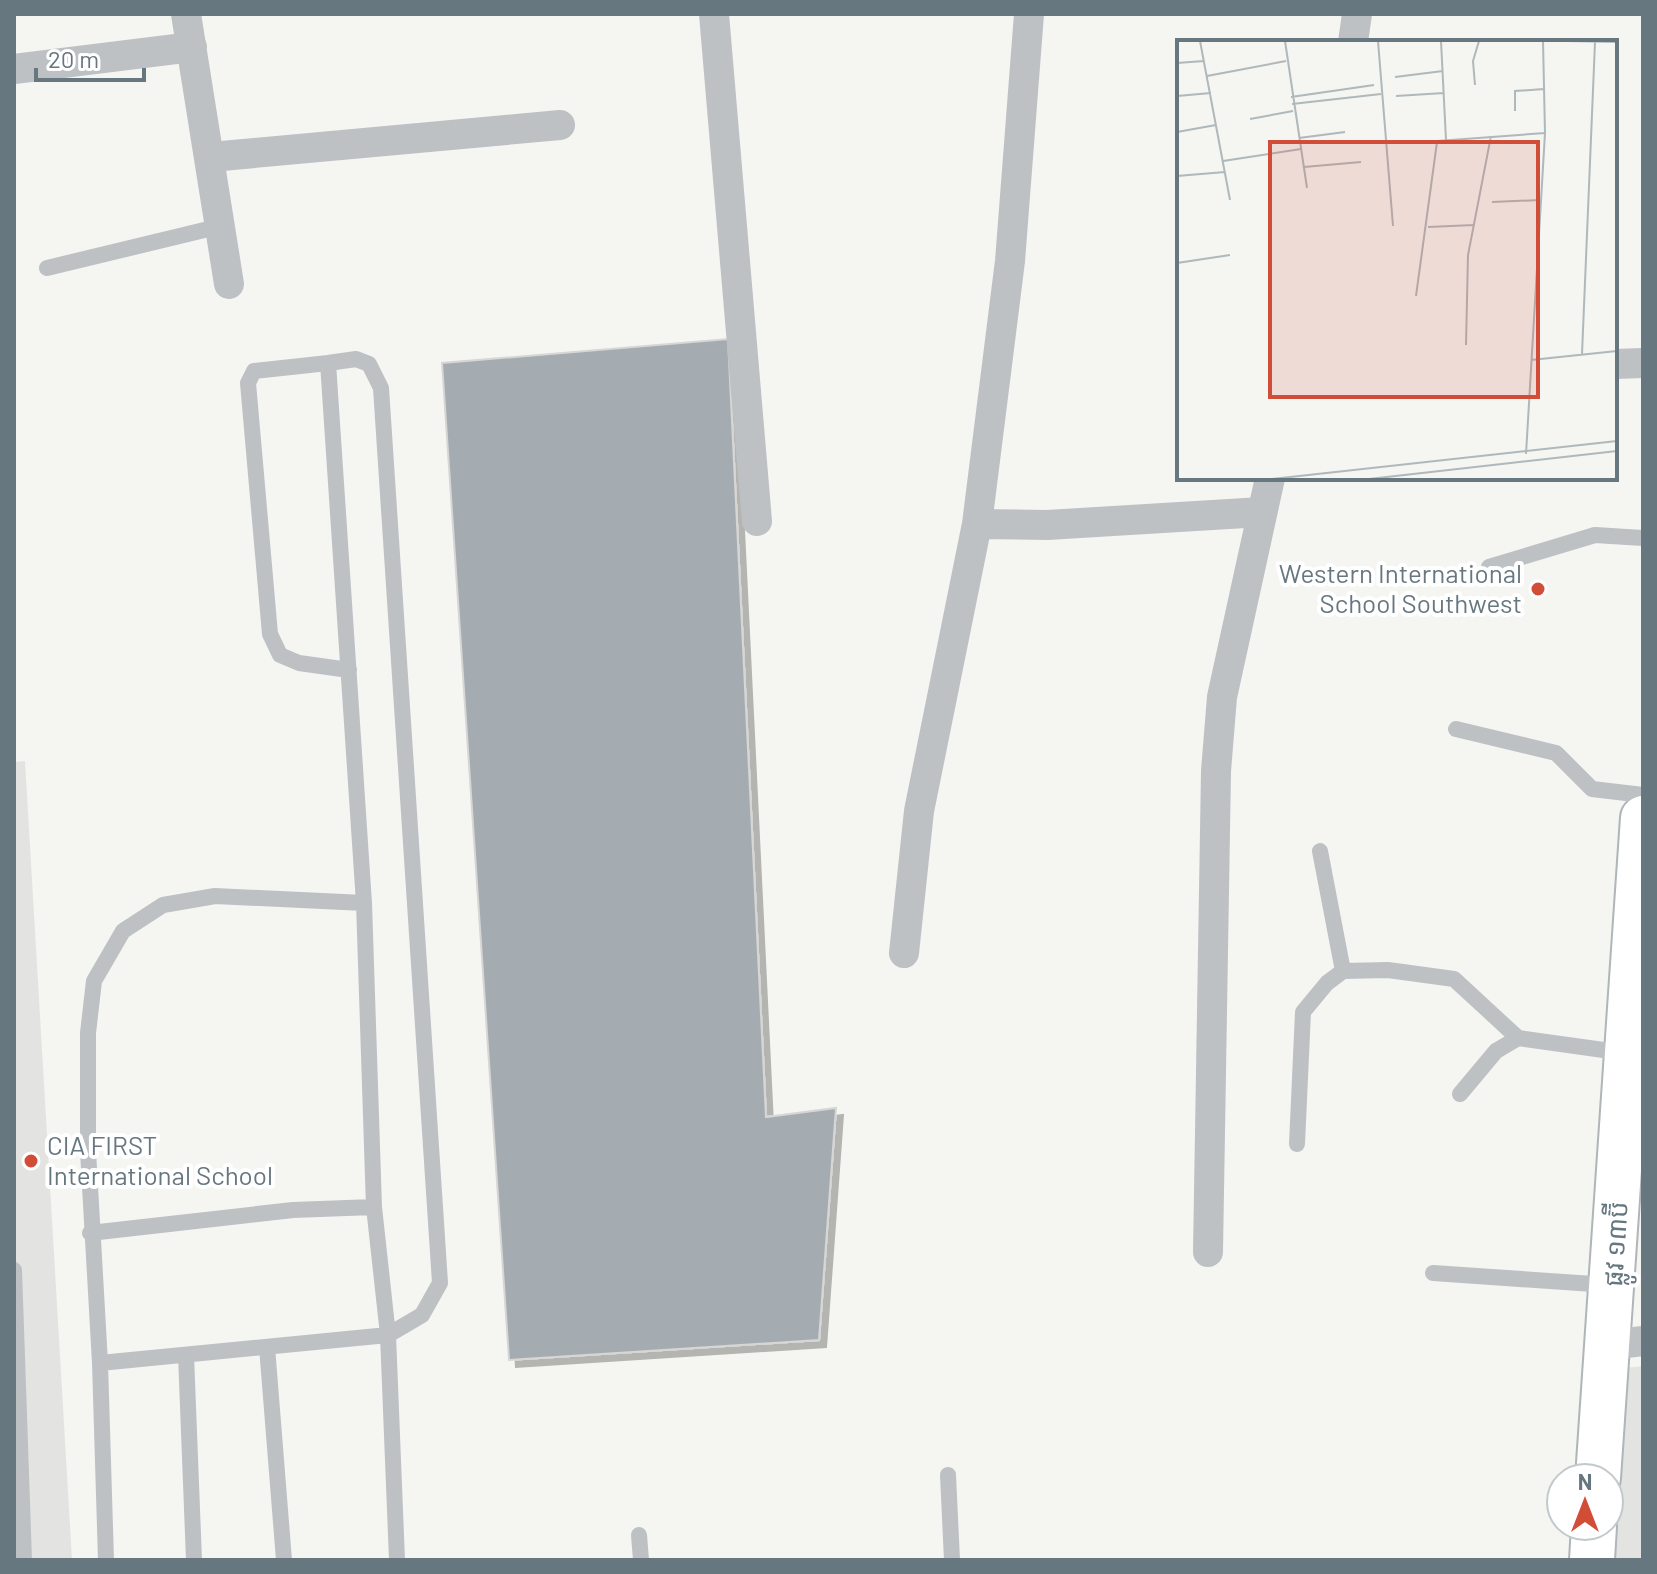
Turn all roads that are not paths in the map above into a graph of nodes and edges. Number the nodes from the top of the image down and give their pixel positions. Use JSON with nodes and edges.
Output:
{"nodes":[{"id":1,"x":186,"y":14,"type":"edge"},
{"id":2,"x":714,"y":14,"type":"edge"},
{"id":3,"x":1029,"y":14,"type":"edge"},
{"id":4,"x":1357,"y":14,"type":"edge"},
{"id":5,"x":1353,"y":40,"type":"edge"},
{"id":6,"x":192,"y":47,"type":"junction"},
{"id":7,"x":14,"y":69,"type":"edge"},
{"id":8,"x":560,"y":125,"type":"dead end"},
{"id":9,"x":211,"y":157,"type":"junction"},
{"id":10,"x":221,"y":226,"type":"junction"},
{"id":11,"x":47,"y":268,"type":"dead end"},
{"id":12,"x":229,"y":284,"type":"dead end"},
{"id":13,"x":328,"y":363,"type":"junction"},
{"id":14,"x":1643,"y":363,"type":"edge"},
{"id":15,"x":1617,"y":364,"type":"edge"},
{"id":16,"x":1270,"y":480,"type":"edge"},
{"id":17,"x":1262,"y":512,"type":"junction"},
{"id":18,"x":757,"y":521,"type":"dead end"},
{"id":19,"x":977,"y":524,"type":"junction"},
{"id":20,"x":1643,"y":538,"type":"edge"},
{"id":21,"x":1489,"y":567,"type":"dead end"},
{"id":22,"x":349,"y":670,"type":"junction"},
{"id":23,"x":1456,"y":729,"type":"dead end"},
{"id":24,"x":1643,"y":795,"type":"edge"},
{"id":25,"x":1643,"y":818,"type":"edge"},
{"id":26,"x":1320,"y":851,"type":"dead end"},
{"id":27,"x":364,"y":903,"type":"junction"},
{"id":28,"x":904,"y":953,"type":"dead end"},
{"id":29,"x":1343,"y":971,"type":"junction"},
{"id":30,"x":1518,"y":1038,"type":"junction"},
{"id":31,"x":1628,"y":1053,"type":"junction"},
{"id":32,"x":1460,"y":1094,"type":"dead end"},
{"id":33,"x":1297,"y":1144,"type":"dead end"},
{"id":34,"x":374,"y":1207,"type":"junction"},
{"id":35,"x":90,"y":1233,"type":"junction"},
{"id":36,"x":1208,"y":1252,"type":"dead end"},
{"id":37,"x":14,"y":1270,"type":"edge"},
{"id":38,"x":1433,"y":1273,"type":"dead end"},
{"id":39,"x":1614,"y":1285,"type":"junction"},
{"id":40,"x":388,"y":1335,"type":"junction"},
{"id":41,"x":1626,"y":1343,"type":"edge"},
{"id":42,"x":267,"y":1347,"type":"junction"},
{"id":43,"x":186,"y":1355,"type":"junction"},
{"id":44,"x":100,"y":1363,"type":"junction"},
{"id":45,"x":1601,"y":1462,"type":"edge"},
{"id":46,"x":948,"y":1475,"type":"dead end"},
{"id":47,"x":18,"y":1526,"type":"edge"},
{"id":48,"x":639,"y":1535,"type":"dead end"},
{"id":49,"x":24,"y":1560,"type":"edge"},
{"id":50,"x":106,"y":1560,"type":"edge"},
{"id":51,"x":194,"y":1560,"type":"edge"},
{"id":52,"x":284,"y":1560,"type":"edge"},
{"id":53,"x":397,"y":1560,"type":"edge"},
{"id":54,"x":641,"y":1560,"type":"edge"},
{"id":55,"x":952,"y":1560,"type":"edge"}],
"edges":[{"from":1,"to":6,"type":"street"},
{"from":2,"to":18,"type":"street"},
{"from":3,"to":19,"type":"street"},
{"from":4,"to":5,"type":"street"},
{"from":6,"to":7,"type":"street"},
{"from":6,"to":9,"type":"street"},
{"from":8,"to":9,"type":"street"},
{"from":9,"to":10,"type":"street"},
{"from":10,"to":11,"type":"lane"},
{"from":10,"to":12,"type":"street"},
{"from":13,"to":22,"type":"lane"},
{"from":13,"to":22,"type":"lane"},
{"from":13,"to":40,"type":"lane"},
{"from":14,"to":15,"type":"street"},
{"from":16,"to":17,"type":"street"},
{"from":17,"to":19,"type":"street"},
{"from":17,"to":36,"type":"street"},
{"from":19,"to":28,"type":"street"},
{"from":20,"to":21,"type":"lane"},
{"from":22,"to":27,"type":"lane"},
{"from":23,"to":24,"type":"lane"},
{"from":25,"to":31,"type":"street","name":"ផ្លូវ ១៣ប៊ី"},
{"from":26,"to":29,"type":"lane"},
{"from":27,"to":34,"type":"lane"},
{"from":27,"to":35,"type":"lane"},
{"from":29,"to":30,"type":"lane"},
{"from":29,"to":33,"type":"lane"},
{"from":30,"to":31,"type":"lane"},
{"from":30,"to":32,"type":"lane"},
{"from":31,"to":39,"type":"street","name":"ផ្លូវ ១៣ប៊ី"},
{"from":34,"to":35,"type":"lane"},
{"from":34,"to":40,"type":"lane"},
{"from":35,"to":44,"type":"lane"},
{"from":37,"to":47,"type":"lane"},
{"from":38,"to":39,"type":"lane"},
{"from":39,"to":41,"type":"street","name":"ផ្លូវ ១៣ប៊ី"},
{"from":40,"to":42,"type":"lane"},
{"from":40,"to":53,"type":"lane"},
{"from":41,"to":45,"type":"street","name":"ផ្លូវ ១៣ប៊ី"},
{"from":42,"to":43,"type":"lane"},
{"from":42,"to":52,"type":"lane"},
{"from":43,"to":44,"type":"lane"},
{"from":43,"to":51,"type":"lane"},
{"from":44,"to":50,"type":"lane"},
{"from":46,"to":55,"type":"lane"},
{"from":47,"to":49,"type":"lane"},
{"from":48,"to":54,"type":"lane"}]}
